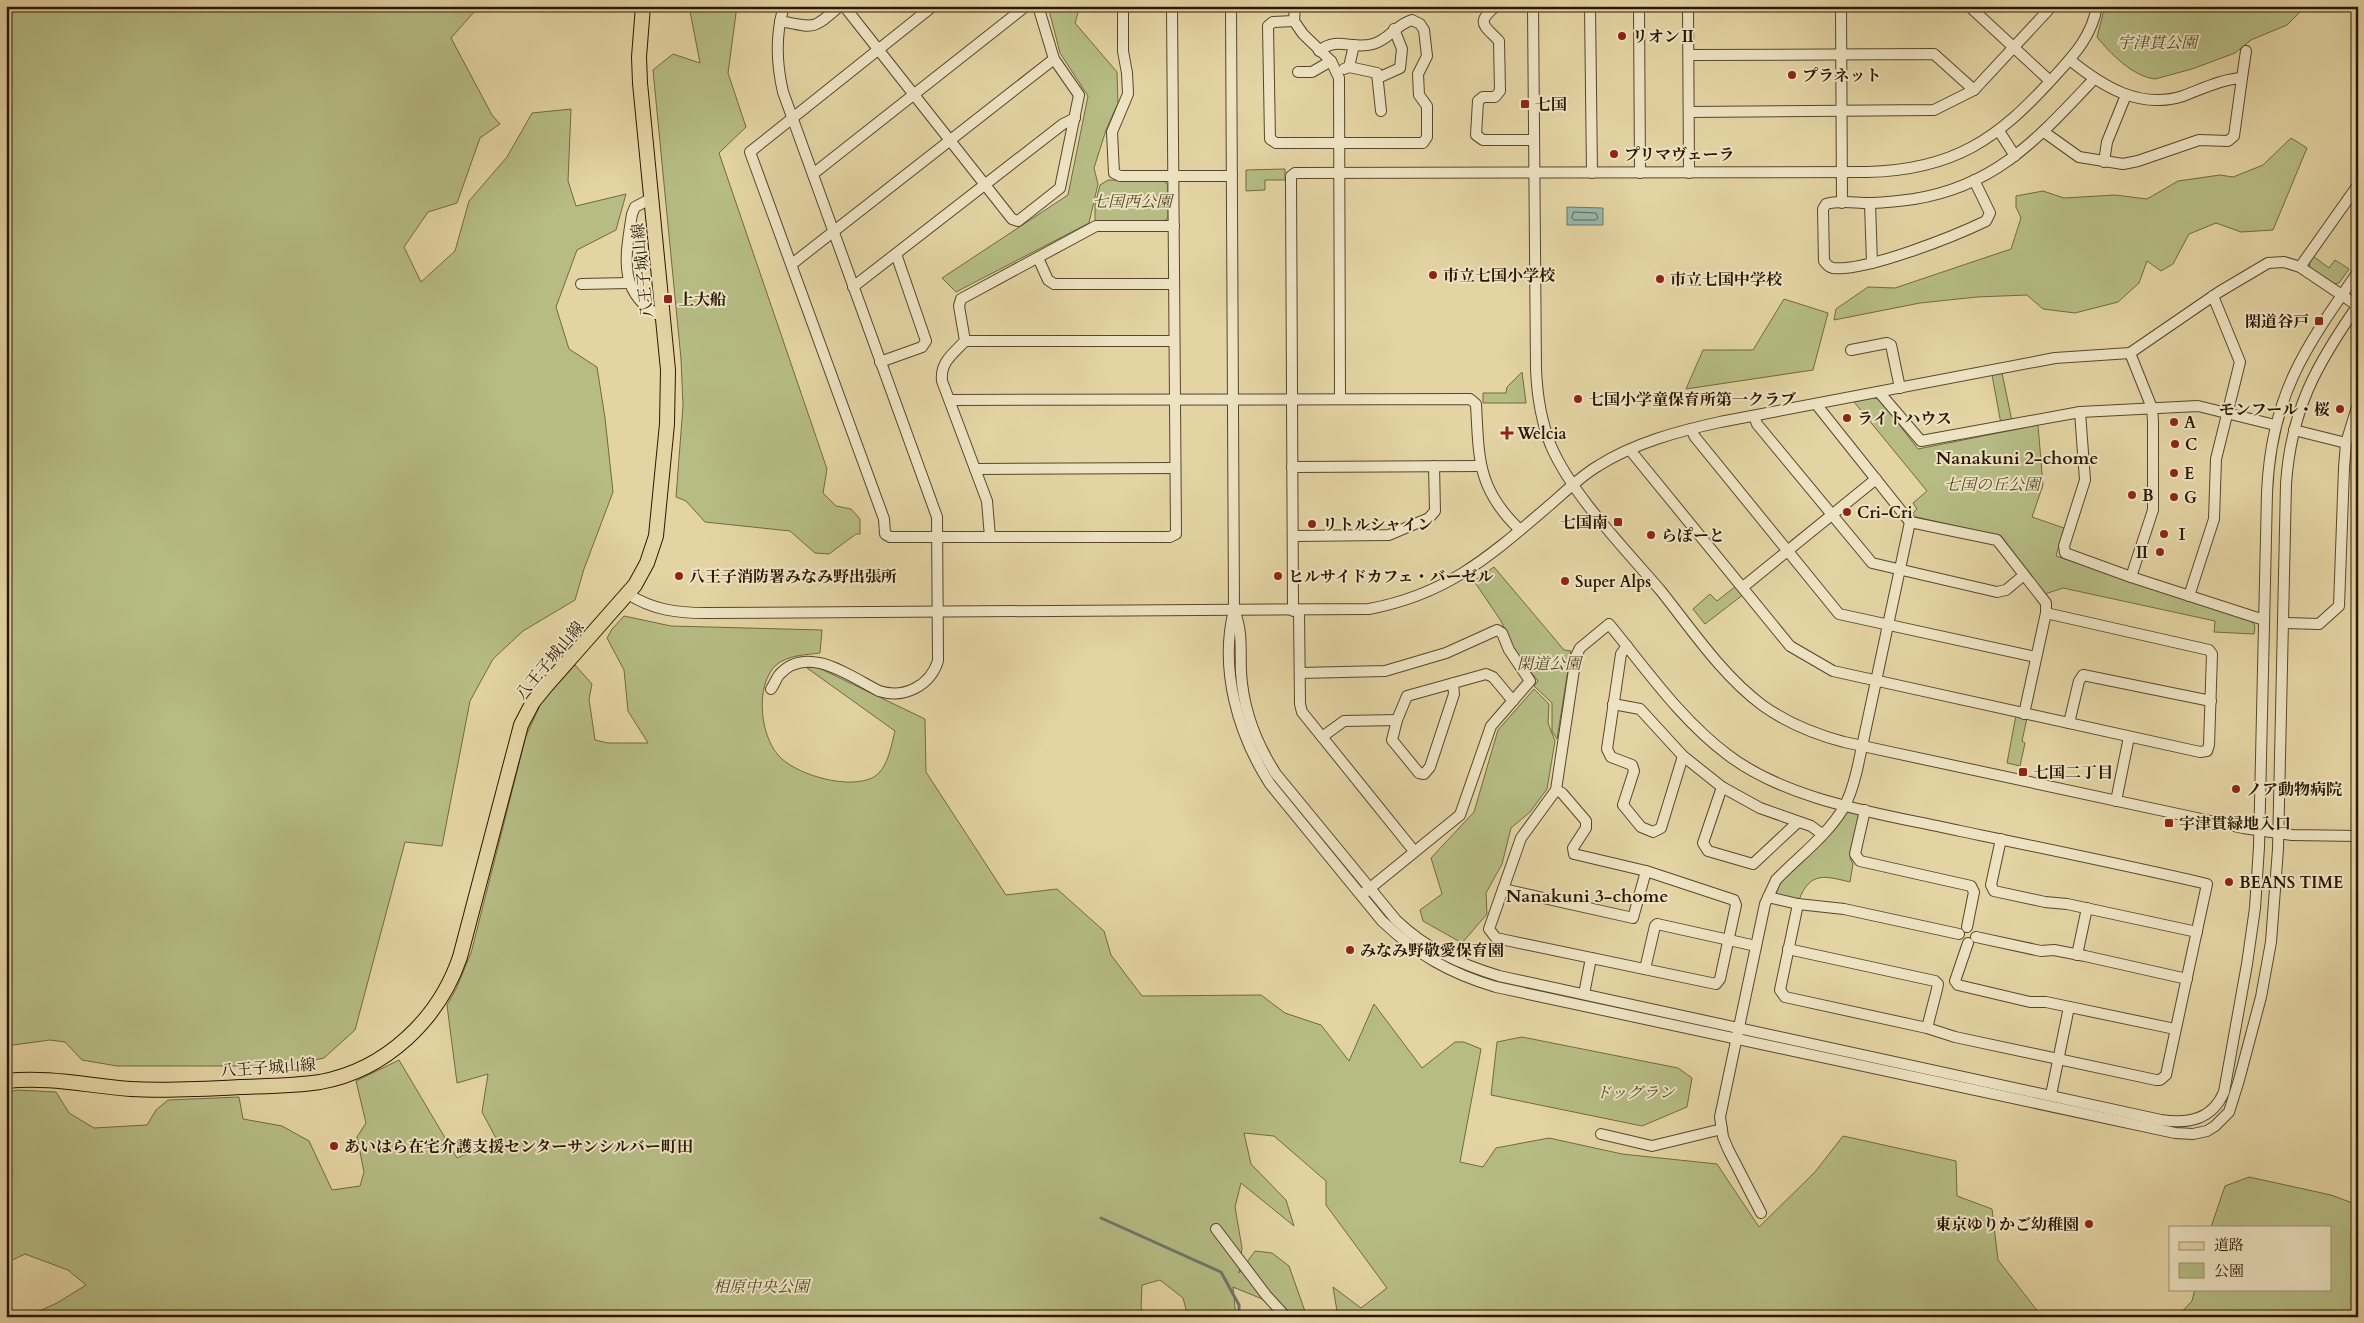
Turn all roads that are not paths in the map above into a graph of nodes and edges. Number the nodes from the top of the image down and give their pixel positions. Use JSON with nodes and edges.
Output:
{"nodes":[{"id":1,"x":643,"y":6,"type":"edge"},
{"id":2,"x":784,"y":6,"type":"edge"},
{"id":3,"x":842,"y":6,"type":"edge"},
{"id":4,"x":933,"y":6,"type":"edge"},
{"id":5,"x":1026,"y":6,"type":"edge"},
{"id":6,"x":1038,"y":6,"type":"edge"},
{"id":7,"x":1123,"y":6,"type":"edge"},
{"id":8,"x":1172,"y":6,"type":"edge"},
{"id":9,"x":1231,"y":6,"type":"edge"},
{"id":10,"x":1294,"y":6,"type":"edge"},
{"id":11,"x":1496,"y":6,"type":"edge"},
{"id":12,"x":1533,"y":6,"type":"edge"},
{"id":13,"x":1590,"y":6,"type":"edge"},
{"id":14,"x":1639,"y":6,"type":"edge"},
{"id":15,"x":1688,"y":6,"type":"edge"},
{"id":16,"x":1841,"y":6,"type":"edge"},
{"id":17,"x":1968,"y":6,"type":"edge"},
{"id":18,"x":2052,"y":6,"type":"edge"},
{"id":19,"x":2097,"y":6,"type":"edge"},
{"id":20,"x":780,"y":22,"type":"junction"},
{"id":21,"x":1294,"y":22,"type":"junction"},
{"id":22,"x":1394,"y":29,"type":"junction"},
{"id":23,"x":1354,"y":45,"type":"junction"},
{"id":24,"x":2013,"y":47,"type":"junction"},
{"id":25,"x":878,"y":50,"type":"junction"},
{"id":26,"x":1319,"y":51,"type":"junction"},
{"id":27,"x":2246,"y":51,"type":"dead end"},
{"id":28,"x":1689,"y":55,"type":"junction"},
{"id":29,"x":1841,"y":55,"type":"junction"},
{"id":30,"x":1054,"y":59,"type":"junction"},
{"id":31,"x":2070,"y":60,"type":"junction"},
{"id":32,"x":1331,"y":61,"type":"junction"},
{"id":33,"x":1350,"y":67,"type":"junction"},
{"id":34,"x":1298,"y":72,"type":"dead end"},
{"id":35,"x":1336,"y":72,"type":"junction"},
{"id":36,"x":1378,"y":78,"type":"junction"},
{"id":37,"x":2242,"y":78,"type":"junction"},
{"id":38,"x":2094,"y":79,"type":"junction"},
{"id":39,"x":2050,"y":81,"type":"junction"},
{"id":40,"x":2358,"y":84,"type":"edge"},
{"id":41,"x":1974,"y":90,"type":"junction"},
{"id":42,"x":913,"y":95,"type":"junction"},
{"id":43,"x":2126,"y":95,"type":"junction"},
{"id":44,"x":2358,"y":107,"type":"edge"},
{"id":45,"x":1381,"y":111,"type":"dead end"},
{"id":46,"x":1689,"y":112,"type":"junction"},
{"id":47,"x":1841,"y":112,"type":"junction"},
{"id":48,"x":791,"y":118,"type":"junction"},
{"id":49,"x":1075,"y":118,"type":"junction"},
{"id":50,"x":1999,"y":131,"type":"junction"},
{"id":51,"x":2044,"y":132,"type":"junction"},
{"id":52,"x":949,"y":140,"type":"junction"},
{"id":53,"x":1534,"y":140,"type":"junction"},
{"id":54,"x":1339,"y":143,"type":"junction"},
{"id":55,"x":2015,"y":156,"type":"junction"},
{"id":56,"x":2104,"y":162,"type":"junction"},
{"id":57,"x":1338,"y":172,"type":"junction"},
{"id":58,"x":1535,"y":172,"type":"junction"},
{"id":59,"x":1841,"y":172,"type":"junction"},
{"id":60,"x":1592,"y":173,"type":"junction"},
{"id":61,"x":1640,"y":173,"type":"junction"},
{"id":62,"x":1689,"y":173,"type":"junction"},
{"id":63,"x":813,"y":174,"type":"junction"},
{"id":64,"x":1173,"y":175,"type":"junction"},
{"id":65,"x":1232,"y":176,"type":"junction"},
{"id":66,"x":1974,"y":180,"type":"junction"},
{"id":67,"x":984,"y":185,"type":"junction"},
{"id":68,"x":2358,"y":185,"type":"edge"},
{"id":69,"x":652,"y":198,"type":"junction"},
{"id":70,"x":1842,"y":203,"type":"junction"},
{"id":71,"x":1870,"y":203,"type":"junction"},
{"id":72,"x":1174,"y":226,"type":"junction"},
{"id":73,"x":833,"y":231,"type":"junction"},
{"id":74,"x":896,"y":254,"type":"junction"},
{"id":75,"x":1038,"y":258,"type":"junction"},
{"id":76,"x":1872,"y":262,"type":"junction"},
{"id":77,"x":792,"y":264,"type":"junction"},
{"id":78,"x":2300,"y":267,"type":"junction"},
{"id":79,"x":2358,"y":272,"type":"edge"},
{"id":80,"x":629,"y":283,"type":"junction"},
{"id":81,"x":581,"y":284,"type":"dead end"},
{"id":82,"x":1174,"y":284,"type":"junction"},
{"id":83,"x":853,"y":287,"type":"junction"},
{"id":84,"x":2342,"y":295,"type":"junction"},
{"id":85,"x":2213,"y":296,"type":"junction"},
{"id":86,"x":2358,"y":306,"type":"edge"},
{"id":87,"x":664,"y":318,"type":"junction"},
{"id":88,"x":965,"y":341,"type":"junction"},
{"id":89,"x":1174,"y":341,"type":"junction"},
{"id":90,"x":1851,"y":350,"type":"dead end"},
{"id":91,"x":2130,"y":353,"type":"junction"},
{"id":92,"x":880,"y":362,"type":"junction"},
{"id":93,"x":1900,"y":388,"type":"junction"},
{"id":94,"x":1879,"y":392,"type":"junction"},
{"id":95,"x":1174,"y":398,"type":"junction"},
{"id":96,"x":1233,"y":398,"type":"junction"},
{"id":97,"x":1292,"y":398,"type":"junction"},
{"id":98,"x":1340,"y":398,"type":"junction"},
{"id":99,"x":950,"y":400,"type":"junction"},
{"id":100,"x":1816,"y":404,"type":"junction"},
{"id":101,"x":2358,"y":404,"type":"edge"},
{"id":102,"x":2152,"y":408,"type":"junction"},
{"id":103,"x":2080,"y":412,"type":"junction"},
{"id":104,"x":2227,"y":413,"type":"junction"},
{"id":105,"x":1754,"y":416,"type":"junction"},
{"id":106,"x":2275,"y":425,"type":"junction"},
{"id":107,"x":1691,"y":429,"type":"junction"},
{"id":108,"x":2294,"y":430,"type":"junction"},
{"id":109,"x":2346,"y":443,"type":"junction"},
{"id":110,"x":1630,"y":450,"type":"junction"},
{"id":111,"x":1434,"y":466,"type":"junction"},
{"id":112,"x":1480,"y":466,"type":"junction"},
{"id":113,"x":1292,"y":467,"type":"junction"},
{"id":114,"x":1175,"y":468,"type":"junction"},
{"id":115,"x":975,"y":469,"type":"junction"},
{"id":116,"x":1876,"y":479,"type":"junction"},
{"id":117,"x":1574,"y":485,"type":"junction"},
{"id":118,"x":1832,"y":515,"type":"junction"},
{"id":119,"x":1910,"y":522,"type":"junction"},
{"id":120,"x":1520,"y":530,"type":"junction"},
{"id":121,"x":1293,"y":536,"type":"junction"},
{"id":122,"x":990,"y":537,"type":"junction"},
{"id":123,"x":937,"y":538,"type":"junction"},
{"id":124,"x":1788,"y":552,"type":"junction"},
{"id":125,"x":1900,"y":571,"type":"junction"},
{"id":126,"x":2024,"y":575,"type":"junction"},
{"id":127,"x":2131,"y":577,"type":"junction"},
{"id":128,"x":1743,"y":587,"type":"junction"},
{"id":129,"x":628,"y":594,"type":"junction"},
{"id":130,"x":2189,"y":596,"type":"junction"},
{"id":131,"x":1234,"y":610,"type":"junction"},
{"id":132,"x":1296,"y":611,"type":"junction"},
{"id":133,"x":937,"y":613,"type":"junction"},
{"id":134,"x":2046,"y":613,"type":"junction"},
{"id":135,"x":2264,"y":620,"type":"junction"},
{"id":136,"x":2283,"y":623,"type":"junction"},
{"id":137,"x":1888,"y":625,"type":"junction"},
{"id":138,"x":1628,"y":646,"type":"junction"},
{"id":139,"x":2036,"y":657,"type":"junction"},
{"id":140,"x":1300,"y":673,"type":"junction"},
{"id":141,"x":1875,"y":682,"type":"junction"},
{"id":142,"x":1453,"y":683,"type":"junction"},
{"id":143,"x":771,"y":689,"type":"dead end"},
{"id":144,"x":1513,"y":701,"type":"junction"},
{"id":145,"x":2210,"y":701,"type":"junction"},
{"id":146,"x":1613,"y":704,"type":"junction"},
{"id":147,"x":2024,"y":714,"type":"junction"},
{"id":148,"x":1397,"y":720,"type":"junction"},
{"id":149,"x":2069,"y":723,"type":"junction"},
{"id":150,"x":1322,"y":737,"type":"junction"},
{"id":151,"x":2129,"y":737,"type":"junction"},
{"id":152,"x":1862,"y":746,"type":"junction"},
{"id":153,"x":1683,"y":756,"type":"junction"},
{"id":154,"x":1722,"y":787,"type":"junction"},
{"id":155,"x":1556,"y":790,"type":"junction"},
{"id":156,"x":2116,"y":801,"type":"junction"},
{"id":157,"x":1845,"y":805,"type":"junction"},
{"id":158,"x":1865,"y":810,"type":"junction"},
{"id":159,"x":1798,"y":822,"type":"junction"},
{"id":160,"x":2259,"y":830,"type":"junction"},
{"id":161,"x":2278,"y":833,"type":"junction"},
{"id":162,"x":1822,"y":834,"type":"junction"},
{"id":163,"x":2358,"y":836,"type":"edge"},
{"id":164,"x":2001,"y":839,"type":"junction"},
{"id":165,"x":1414,"y":851,"type":"junction"},
{"id":166,"x":1646,"y":871,"type":"junction"},
{"id":167,"x":1503,"y":889,"type":"junction"},
{"id":168,"x":1366,"y":892,"type":"junction"},
{"id":169,"x":1768,"y":897,"type":"junction"},
{"id":170,"x":1798,"y":904,"type":"junction"},
{"id":171,"x":2087,"y":908,"type":"junction"},
{"id":172,"x":1963,"y":930,"type":"junction"},
{"id":173,"x":2197,"y":932,"type":"junction"},
{"id":174,"x":1728,"y":940,"type":"junction"},
{"id":175,"x":1972,"y":940,"type":"junction"},
{"id":176,"x":1756,"y":946,"type":"junction"},
{"id":177,"x":1788,"y":949,"type":"junction"},
{"id":178,"x":2078,"y":954,"type":"junction"},
{"id":179,"x":1591,"y":958,"type":"junction"},
{"id":180,"x":1645,"y":969,"type":"junction"},
{"id":181,"x":2187,"y":979,"type":"junction"},
{"id":182,"x":1584,"y":994,"type":"junction"},
{"id":183,"x":2069,"y":1007,"type":"junction"},
{"id":184,"x":1927,"y":1028,"type":"junction"},
{"id":185,"x":2175,"y":1029,"type":"junction"},
{"id":186,"x":1737,"y":1032,"type":"junction"},
{"id":187,"x":2057,"y":1059,"type":"junction"},
{"id":188,"x":6,"y":1081,"type":"edge"},
{"id":189,"x":2051,"y":1095,"type":"junction"},
{"id":190,"x":1722,"y":1129,"type":"junction"},
{"id":191,"x":1601,"y":1134,"type":"dead end"},
{"id":192,"x":1761,"y":1213,"type":"dead end"},
{"id":193,"x":1216,"y":1229,"type":"dead end"},
{"id":194,"x":1286,"y":1317,"type":"edge"}],
"edges":[{"from":1,"to":69,"type":"main road","name":"八王子城山線"},
{"from":2,"to":20,"type":"street"},
{"from":3,"to":20,"type":"street"},
{"from":3,"to":25,"type":"street"},
{"from":4,"to":25,"type":"street"},
{"from":5,"to":42,"type":"street"},
{"from":6,"to":30,"type":"street"},
{"from":7,"to":64,"type":"street"},
{"from":8,"to":64,"type":"street"},
{"from":9,"to":65,"type":"street"},
{"from":10,"to":21,"type":"street"},
{"from":11,"to":53,"type":"street"},
{"from":12,"to":53,"type":"street"},
{"from":13,"to":60,"type":"street"},
{"from":14,"to":61,"type":"street"},
{"from":15,"to":28,"type":"street"},
{"from":16,"to":29,"type":"street"},
{"from":17,"to":24,"type":"street"},
{"from":18,"to":24,"type":"street"},
{"from":19,"to":31,"type":"street"},
{"from":20,"to":48,"type":"street"},
{"from":21,"to":26,"type":"street"},
{"from":21,"to":54,"type":"street"},
{"from":22,"to":23,"type":"street"},
{"from":22,"to":36,"type":"street"},
{"from":22,"to":54,"type":"street"},
{"from":23,"to":26,"type":"street"},
{"from":23,"to":33,"type":"street"},
{"from":24,"to":39,"type":"street"},
{"from":24,"to":41,"type":"street"},
{"from":25,"to":42,"type":"street"},
{"from":25,"to":48,"type":"street"},
{"from":26,"to":32,"type":"street"},
{"from":27,"to":37,"type":"street"},
{"from":28,"to":29,"type":"street"},
{"from":28,"to":46,"type":"street"},
{"from":29,"to":41,"type":"street"},
{"from":29,"to":47,"type":"street"},
{"from":30,"to":49,"type":"street"},
{"from":30,"to":52,"type":"street"},
{"from":31,"to":38,"type":"street"},
{"from":31,"to":39,"type":"street"},
{"from":32,"to":34,"type":"street"},
{"from":32,"to":35,"type":"street"},
{"from":33,"to":35,"type":"street"},
{"from":33,"to":36,"type":"street"},
{"from":35,"to":54,"type":"street"},
{"from":36,"to":45,"type":"street"},
{"from":37,"to":43,"type":"street"},
{"from":37,"to":56,"type":"street"},
{"from":38,"to":43,"type":"street"},
{"from":38,"to":51,"type":"street"},
{"from":39,"to":50,"type":"street"},
{"from":40,"to":44,"type":"street"},
{"from":41,"to":47,"type":"street"},
{"from":42,"to":52,"type":"street"},
{"from":42,"to":63,"type":"street"},
{"from":43,"to":56,"type":"street"},
{"from":46,"to":47,"type":"street"},
{"from":46,"to":62,"type":"street"},
{"from":47,"to":59,"type":"street"},
{"from":48,"to":63,"type":"street"},
{"from":48,"to":77,"type":"street"},
{"from":49,"to":67,"type":"street"},
{"from":49,"to":67,"type":"street"},
{"from":50,"to":55,"type":"street"},
{"from":50,"to":59,"type":"street"},
{"from":51,"to":55,"type":"street"},
{"from":51,"to":56,"type":"street"},
{"from":52,"to":67,"type":"street"},
{"from":52,"to":73,"type":"street"},
{"from":53,"to":58,"type":"street"},
{"from":54,"to":57,"type":"street"},
{"from":55,"to":66,"type":"street"},
{"from":57,"to":58,"type":"street"},
{"from":57,"to":97,"type":"street"},
{"from":57,"to":98,"type":"street"},
{"from":58,"to":60,"type":"street"},
{"from":58,"to":117,"type":"street"},
{"from":59,"to":62,"type":"street"},
{"from":59,"to":70,"type":"street"},
{"from":60,"to":61,"type":"street"},
{"from":61,"to":62,"type":"street"},
{"from":63,"to":73,"type":"street"},
{"from":64,"to":65,"type":"street"},
{"from":64,"to":72,"type":"street"},
{"from":65,"to":96,"type":"street"},
{"from":66,"to":71,"type":"street"},
{"from":66,"to":76,"type":"street"},
{"from":67,"to":74,"type":"street"},
{"from":68,"to":78,"type":"street"},
{"from":69,"to":80,"type":"street"},
{"from":69,"to":87,"type":"main road","name":"八王子城山線"},
{"from":70,"to":71,"type":"street"},
{"from":70,"to":76,"type":"street"},
{"from":71,"to":76,"type":"street"},
{"from":72,"to":75,"type":"street"},
{"from":72,"to":82,"type":"street"},
{"from":73,"to":77,"type":"street"},
{"from":73,"to":83,"type":"street"},
{"from":74,"to":83,"type":"street"},
{"from":74,"to":92,"type":"street"},
{"from":75,"to":82,"type":"street"},
{"from":75,"to":88,"type":"street"},
{"from":77,"to":123,"type":"street"},
{"from":78,"to":84,"type":"street"},
{"from":78,"to":85,"type":"street"},
{"from":79,"to":84,"type":"street"},
{"from":80,"to":81,"type":"street"},
{"from":80,"to":87,"type":"street"},
{"from":82,"to":89,"type":"street"},
{"from":83,"to":92,"type":"street"},
{"from":84,"to":86,"type":"street"},
{"from":84,"to":106,"type":"street"},
{"from":85,"to":91,"type":"street"},
{"from":85,"to":104,"type":"street"},
{"from":86,"to":108,"type":"street"},
{"from":87,"to":129,"type":"main road","name":"八王子城山線"},
{"from":88,"to":89,"type":"street"},
{"from":88,"to":99,"type":"street"},
{"from":89,"to":95,"type":"street"},
{"from":90,"to":93,"type":"street"},
{"from":91,"to":93,"type":"street"},
{"from":91,"to":102,"type":"street"},
{"from":92,"to":123,"type":"street"},
{"from":93,"to":94,"type":"street"},
{"from":94,"to":100,"type":"street"},
{"from":94,"to":103,"type":"street"},
{"from":95,"to":96,"type":"street"},
{"from":95,"to":99,"type":"street"},
{"from":95,"to":114,"type":"street"},
{"from":96,"to":97,"type":"street"},
{"from":96,"to":131,"type":"street"},
{"from":97,"to":98,"type":"street"},
{"from":97,"to":113,"type":"street"},
{"from":98,"to":112,"type":"street"},
{"from":99,"to":115,"type":"street"},
{"from":100,"to":105,"type":"street"},
{"from":100,"to":116,"type":"street"},
{"from":101,"to":109,"type":"street"},
{"from":102,"to":103,"type":"street"},
{"from":102,"to":104,"type":"street"},
{"from":102,"to":127,"type":"street"},
{"from":103,"to":127,"type":"street"},
{"from":104,"to":106,"type":"street"},
{"from":104,"to":130,"type":"street"},
{"from":105,"to":107,"type":"street"},
{"from":105,"to":118,"type":"street"},
{"from":106,"to":135,"type":"street"},
{"from":107,"to":110,"type":"street"},
{"from":107,"to":124,"type":"street"},
{"from":108,"to":109,"type":"street"},
{"from":108,"to":136,"type":"street"},
{"from":109,"to":136,"type":"street"},
{"from":110,"to":117,"type":"street"},
{"from":110,"to":128,"type":"street"},
{"from":111,"to":112,"type":"street"},
{"from":111,"to":113,"type":"street"},
{"from":111,"to":121,"type":"street"},
{"from":112,"to":120,"type":"street"},
{"from":113,"to":121,"type":"street"},
{"from":114,"to":115,"type":"street"},
{"from":114,"to":122,"type":"street"},
{"from":115,"to":122,"type":"street"},
{"from":116,"to":118,"type":"street"},
{"from":116,"to":119,"type":"street"},
{"from":117,"to":120,"type":"street"},
{"from":117,"to":152,"type":"street"},
{"from":118,"to":124,"type":"street"},
{"from":118,"to":125,"type":"street"},
{"from":119,"to":125,"type":"street"},
{"from":119,"to":126,"type":"street"},
{"from":120,"to":132,"type":"street"},
{"from":121,"to":132,"type":"street"},
{"from":122,"to":123,"type":"street"},
{"from":123,"to":133,"type":"street"},
{"from":124,"to":128,"type":"street"},
{"from":124,"to":137,"type":"street"},
{"from":125,"to":126,"type":"street"},
{"from":125,"to":137,"type":"street"},
{"from":126,"to":134,"type":"street"},
{"from":127,"to":130,"type":"street"},
{"from":128,"to":141,"type":"street"},
{"from":129,"to":133,"type":"street"},
{"from":129,"to":188,"type":"main road","name":"八王子城山線"},
{"from":130,"to":135,"type":"street"},
{"from":131,"to":132,"type":"street"},
{"from":131,"to":133,"type":"street"},
{"from":131,"to":168,"type":"street"},
{"from":132,"to":140,"type":"street"},
{"from":133,"to":143,"type":"street"},
{"from":134,"to":139,"type":"street"},
{"from":134,"to":145,"type":"street"},
{"from":135,"to":160,"type":"street"},
{"from":136,"to":161,"type":"street"},
{"from":137,"to":139,"type":"street"},
{"from":137,"to":141,"type":"street"},
{"from":138,"to":146,"type":"street"},
{"from":138,"to":155,"type":"street"},
{"from":138,"to":157,"type":"street"},
{"from":139,"to":147,"type":"street"},
{"from":140,"to":144,"type":"street"},
{"from":140,"to":150,"type":"street"},
{"from":141,"to":147,"type":"street"},
{"from":141,"to":152,"type":"street"},
{"from":142,"to":144,"type":"street"},
{"from":142,"to":148,"type":"street"},
{"from":142,"to":148,"type":"street"},
{"from":144,"to":165,"type":"street"},
{"from":145,"to":149,"type":"street"},
{"from":145,"to":151,"type":"street"},
{"from":146,"to":153,"type":"street"},
{"from":146,"to":153,"type":"street"},
{"from":147,"to":149,"type":"street"},
{"from":148,"to":150,"type":"street"},
{"from":149,"to":151,"type":"street"},
{"from":150,"to":165,"type":"street"},
{"from":151,"to":156,"type":"street"},
{"from":152,"to":156,"type":"street"},
{"from":152,"to":157,"type":"street"},
{"from":153,"to":154,"type":"street"},
{"from":154,"to":159,"type":"street"},
{"from":154,"to":159,"type":"street"},
{"from":155,"to":166,"type":"street"},
{"from":155,"to":167,"type":"street"},
{"from":156,"to":160,"type":"street"},
{"from":157,"to":158,"type":"street"},
{"from":157,"to":162,"type":"street"},
{"from":158,"to":164,"type":"street"},
{"from":158,"to":172,"type":"street"},
{"from":159,"to":162,"type":"street"},
{"from":160,"to":161,"type":"street"},
{"from":160,"to":189,"type":"street"},
{"from":161,"to":163,"type":"street"},
{"from":161,"to":186,"type":"street"},
{"from":162,"to":169,"type":"street"},
{"from":164,"to":171,"type":"street"},
{"from":164,"to":173,"type":"street"},
{"from":165,"to":168,"type":"street"},
{"from":166,"to":167,"type":"street"},
{"from":166,"to":174,"type":"street"},
{"from":167,"to":179,"type":"street"},
{"from":168,"to":182,"type":"street"},
{"from":168,"to":186,"type":"street"},
{"from":169,"to":170,"type":"street"},
{"from":169,"to":176,"type":"street"},
{"from":170,"to":172,"type":"street"},
{"from":170,"to":177,"type":"street"},
{"from":171,"to":173,"type":"street"},
{"from":171,"to":178,"type":"street"},
{"from":172,"to":175,"type":"street"},
{"from":172,"to":175,"type":"street"},
{"from":173,"to":181,"type":"street"},
{"from":174,"to":176,"type":"street"},
{"from":174,"to":180,"type":"street"},
{"from":174,"to":180,"type":"street"},
{"from":175,"to":178,"type":"street"},
{"from":175,"to":183,"type":"street"},
{"from":176,"to":186,"type":"street"},
{"from":177,"to":184,"type":"street"},
{"from":177,"to":184,"type":"street"},
{"from":178,"to":181,"type":"street"},
{"from":179,"to":180,"type":"street"},
{"from":179,"to":182,"type":"street"},
{"from":181,"to":185,"type":"street"},
{"from":182,"to":186,"type":"street"},
{"from":183,"to":185,"type":"street"},
{"from":183,"to":187,"type":"street"},
{"from":184,"to":187,"type":"street"},
{"from":185,"to":187,"type":"street"},
{"from":186,"to":189,"type":"street"},
{"from":186,"to":190,"type":"street"},
{"from":187,"to":189,"type":"street"},
{"from":190,"to":191,"type":"street"},
{"from":190,"to":192,"type":"street"},
{"from":193,"to":194,"type":"street"}]}
